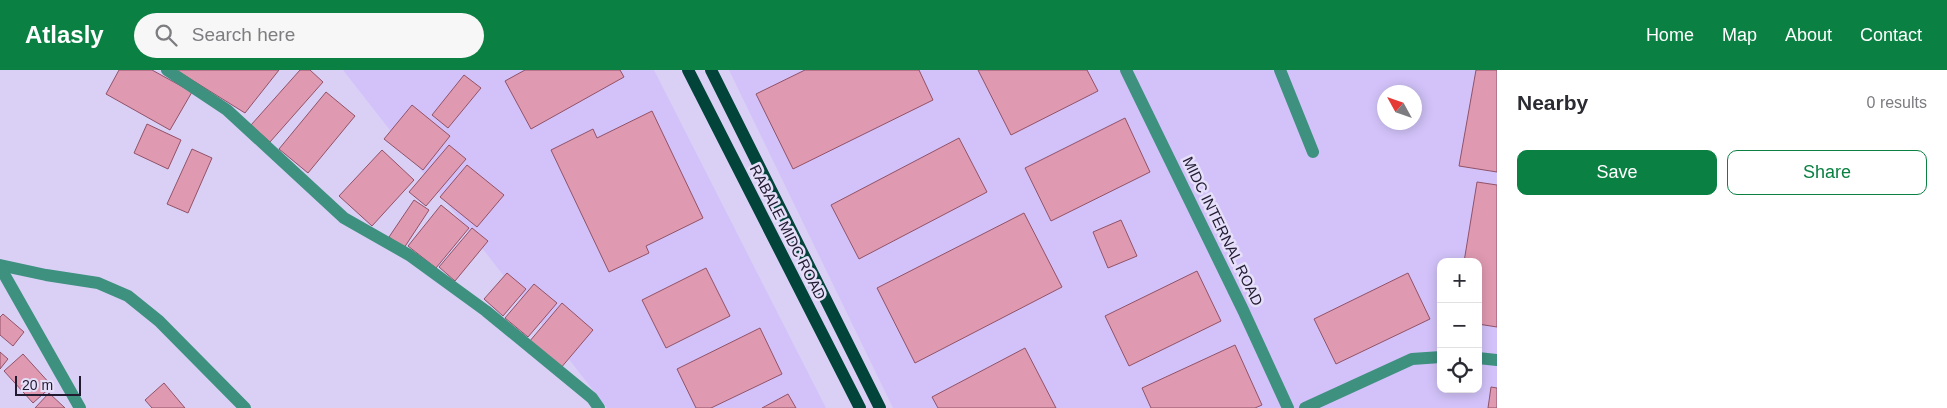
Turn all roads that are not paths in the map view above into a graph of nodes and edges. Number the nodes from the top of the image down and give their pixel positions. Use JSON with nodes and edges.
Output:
{"nodes":[{"id":1,"x":167,"y":70,"type":"edge"},
{"id":2,"x":688,"y":70,"type":"edge"},
{"id":3,"x":711,"y":70,"type":"edge"},
{"id":4,"x":1126,"y":70,"type":"edge"},
{"id":5,"x":1280,"y":70,"type":"edge"},
{"id":6,"x":738,"y":124,"type":"junction"},
{"id":7,"x":720,"y":132,"type":"junction"},
{"id":8,"x":1313,"y":152,"type":"dead end"},
{"id":9,"x":0,"y":266,"type":"edge"},
{"id":10,"x":852,"y":350,"type":"junction"},
{"id":11,"x":1437,"y":357,"type":"edge"},
{"id":12,"x":1482,"y":358,"type":"edge"},
{"id":13,"x":835,"y":359,"type":"junction"},
{"id":14,"x":1497,"y":360,"type":"edge"},
{"id":15,"x":80,"y":408,"type":"edge"},
{"id":16,"x":245,"y":408,"type":"edge"},
{"id":17,"x":599,"y":408,"type":"edge"},
{"id":18,"x":860,"y":408,"type":"edge"},
{"id":19,"x":880,"y":408,"type":"edge"},
{"id":20,"x":1288,"y":408,"type":"edge"},
{"id":21,"x":1305,"y":408,"type":"edge"}],
"edges":[{"from":1,"to":17,"type":"street"},
{"from":2,"to":7,"type":"main road","name":"RABALE MIDC ROAD"},
{"from":3,"to":6,"type":"main road","name":"RABALE MIDC ROAD"},
{"from":4,"to":20,"type":"street","name":"MIDC INTERNAL ROAD"},
{"from":5,"to":8,"type":"street"},
{"from":6,"to":7,"type":"main road"},
{"from":6,"to":10,"type":"main road","name":"RABALE MIDC ROAD"},
{"from":7,"to":13,"type":"main road","name":"RABALE MIDC ROAD"},
{"from":9,"to":15,"type":"street"},
{"from":9,"to":16,"type":"street"},
{"from":10,"to":13,"type":"main road"},
{"from":10,"to":19,"type":"main road","name":"RABALE MIDC ROAD"},
{"from":11,"to":21,"type":"street"},
{"from":12,"to":14,"type":"street"},
{"from":13,"to":18,"type":"main road","name":"RABALE MIDC ROAD"}]}
